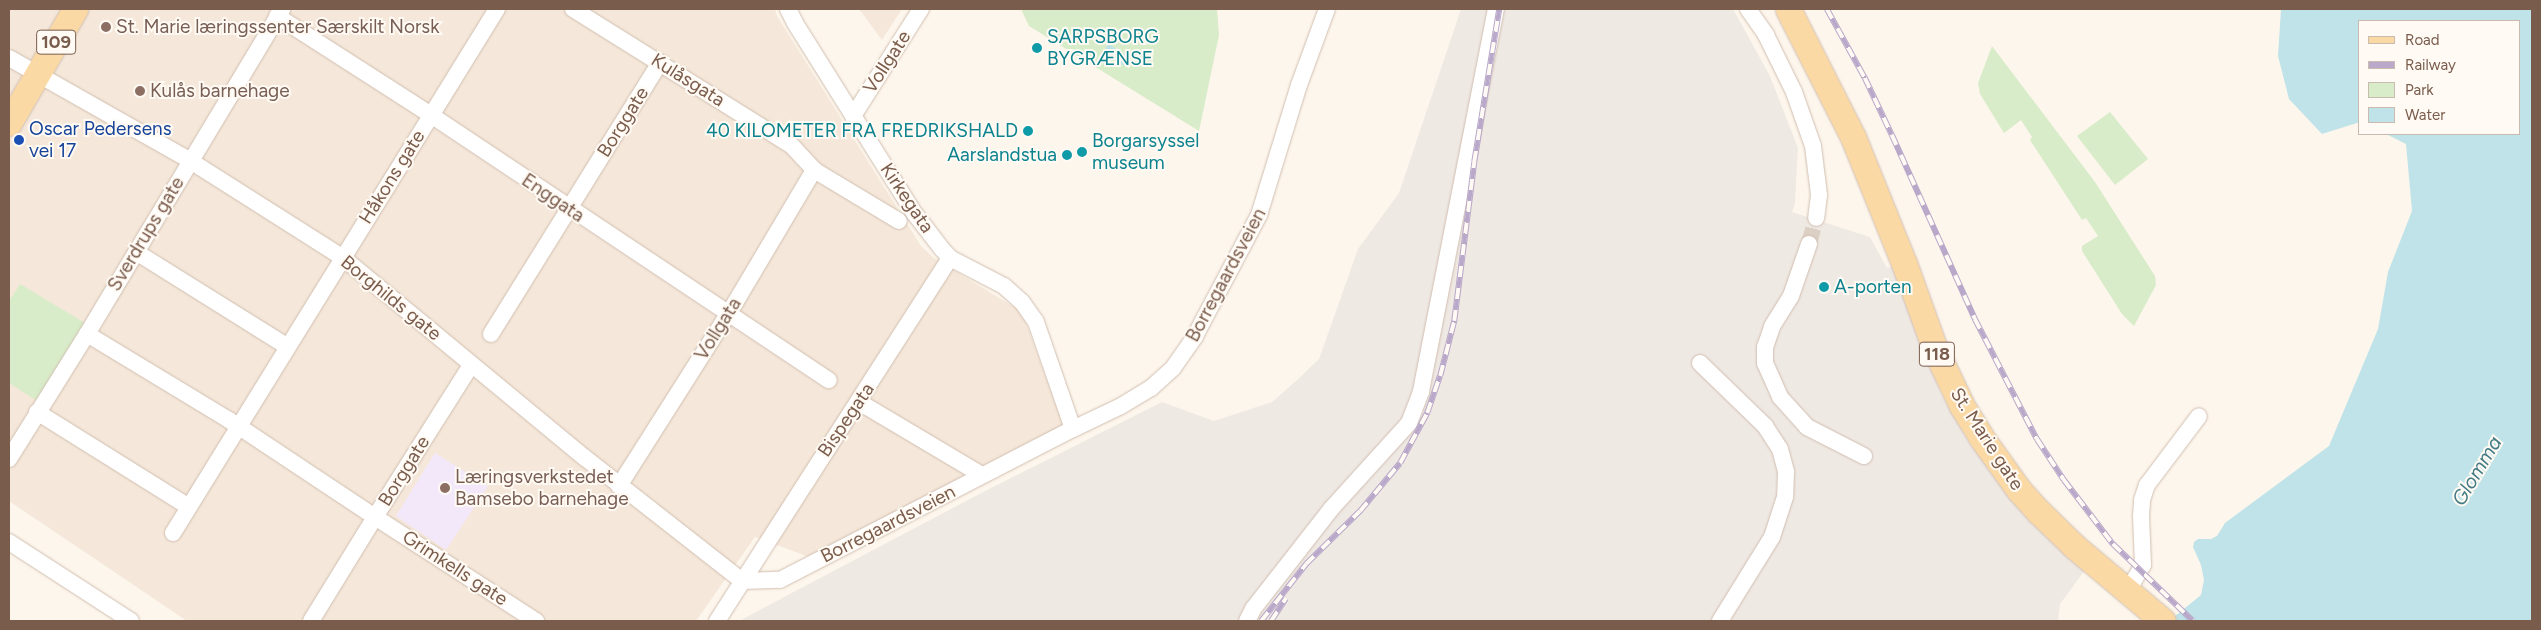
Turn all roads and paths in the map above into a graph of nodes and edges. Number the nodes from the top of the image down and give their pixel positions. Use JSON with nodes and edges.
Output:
{"nodes":[{"id":1,"x":75,"y":9,"type":"edge"},
{"id":2,"x":496,"y":9,"type":"edge"},
{"id":3,"x":573,"y":9,"type":"edge"},
{"id":4,"x":788,"y":9,"type":"edge"},
{"id":5,"x":921,"y":9,"type":"edge"},
{"id":6,"x":1327,"y":9,"type":"edge"},
{"id":7,"x":1496,"y":9,"type":"edge"},
{"id":8,"x":1748,"y":9,"type":"edge"},
{"id":9,"x":1788,"y":9,"type":"edge"},
{"id":10,"x":279,"y":12,"type":"edge"},
{"id":11,"x":9,"y":58,"type":"edge"},
{"id":12,"x":660,"y":62,"type":"junction"},
{"id":13,"x":36,"y":75,"type":"junction"},
{"id":14,"x":431,"y":115,"type":"junction"},
{"id":15,"x":853,"y":116,"type":"junction"},
{"id":16,"x":9,"y":123,"type":"edge"},
{"id":17,"x":189,"y":160,"type":"junction"},
{"id":18,"x":814,"y":170,"type":"junction"},
{"id":19,"x":569,"y":209,"type":"junction"},
{"id":20,"x":1816,"y":218,"type":"tunnel mouth"},
{"id":21,"x":899,"y":221,"type":"dead end"},
{"id":22,"x":1809,"y":244,"type":"tunnel mouth"},
{"id":23,"x":136,"y":252,"type":"junction"},
{"id":24,"x":342,"y":257,"type":"junction"},
{"id":25,"x":950,"y":258,"type":"junction"},
{"id":26,"x":728,"y":313,"type":"junction"},
{"id":27,"x":87,"y":334,"type":"junction"},
{"id":28,"x":491,"y":334,"type":"dead end"},
{"id":29,"x":288,"y":347,"type":"junction"},
{"id":30,"x":1700,"y":363,"type":"dead end"},
{"id":31,"x":471,"y":365,"type":"junction"},
{"id":32,"x":829,"y":380,"type":"dead end"},
{"id":33,"x":859,"y":402,"type":"junction"},
{"id":34,"x":37,"y":412,"type":"junction"},
{"id":35,"x":2199,"y":416,"type":"dead end"},
{"id":36,"x":240,"y":427,"type":"junction"},
{"id":37,"x":1073,"y":428,"type":"junction"},
{"id":38,"x":1864,"y":456,"type":"dead end"},
{"id":39,"x":9,"y":459,"type":"edge"},
{"id":40,"x":982,"y":475,"type":"junction"},
{"id":41,"x":619,"y":486,"type":"junction"},
{"id":42,"x":189,"y":507,"type":"junction"},
{"id":43,"x":375,"y":517,"type":"junction"},
{"id":44,"x":173,"y":533,"type":"dead end"},
{"id":45,"x":9,"y":542,"type":"edge"},
{"id":46,"x":742,"y":581,"type":"junction"},
{"id":47,"x":2124,"y":589,"type":"junction"},
{"id":48,"x":2155,"y":614,"type":"edge"},
{"id":49,"x":131,"y":621,"type":"edge"},
{"id":50,"x":311,"y":621,"type":"edge"},
{"id":51,"x":536,"y":621,"type":"edge"},
{"id":52,"x":717,"y":621,"type":"edge"},
{"id":53,"x":1247,"y":621,"type":"edge"},
{"id":54,"x":1720,"y":621,"type":"edge"}],
"edges":[{"from":1,"to":13,"type":"main road","number":"109"},
{"from":2,"to":14,"type":"street","name":"Håkons gate"},
{"from":3,"to":12,"type":"street","name":"Kulåsgata"},
{"from":4,"to":15,"type":"street","name":"Kirkegata"},
{"from":5,"to":15,"type":"street","name":"Vollgate"},
{"from":6,"to":37,"type":"street","name":"Borregaardsveien"},
{"from":7,"to":53,"type":"street"},
{"from":8,"to":20,"type":"street"},
{"from":9,"to":47,"type":"main road","name":"St. Marie gate","number":"118"},
{"from":10,"to":14,"type":"street","name":"Enggata"},
{"from":10,"to":17,"type":"street","name":"Sverdrups gate"},
{"from":11,"to":13,"type":"street","name":"Borghilds gate"},
{"from":12,"to":18,"type":"street","name":"Kulåsgata"},
{"from":12,"to":19,"type":"street","name":"Borggate"},
{"from":13,"to":16,"type":"main road","number":"109"},
{"from":13,"to":17,"type":"street","name":"Borghilds gate"},
{"from":14,"to":19,"type":"street","name":"Enggata"},
{"from":14,"to":24,"type":"street","name":"Håkons gate"},
{"from":15,"to":25,"type":"street","name":"Kirkegata"},
{"from":17,"to":23,"type":"street","name":"Sverdrups gate"},
{"from":17,"to":24,"type":"street","name":"Borghilds gate"},
{"from":18,"to":21,"type":"street","name":"Kulåsgata"},
{"from":18,"to":26,"type":"street","name":"Vollgata"},
{"from":19,"to":26,"type":"street","name":"Enggata"},
{"from":19,"to":28,"type":"street","name":"Borggate"},
{"from":22,"to":38,"type":"street"},
{"from":23,"to":27,"type":"street","name":"Sverdrups gate"},
{"from":23,"to":29,"type":"street"},
{"from":24,"to":29,"type":"street","name":"Håkons gate"},
{"from":24,"to":31,"type":"street","name":"Borghilds gate"},
{"from":25,"to":33,"type":"street","name":"Bispegata"},
{"from":25,"to":37,"type":"street"},
{"from":26,"to":32,"type":"street","name":"Enggata"},
{"from":26,"to":41,"type":"street","name":"Vollgata"},
{"from":27,"to":34,"type":"street","name":"Sverdrups gate"},
{"from":27,"to":36,"type":"street"},
{"from":29,"to":36,"type":"street","name":"Håkons gate"},
{"from":30,"to":54,"type":"street"},
{"from":31,"to":41,"type":"street","name":"Borghilds gate"},
{"from":31,"to":43,"type":"street","name":"Borggate"},
{"from":33,"to":40,"type":"street"},
{"from":33,"to":46,"type":"street","name":"Bispegata"},
{"from":34,"to":39,"type":"street","name":"Sverdrups gate"},
{"from":34,"to":42,"type":"street"},
{"from":35,"to":47,"type":"street"},
{"from":36,"to":42,"type":"street","name":"Håkons gate"},
{"from":36,"to":43,"type":"street","name":"Borggate"},
{"from":37,"to":40,"type":"street","name":"Borregaardsveien"},
{"from":40,"to":46,"type":"street","name":"Borregaardsveien"},
{"from":41,"to":46,"type":"street","name":"Borghilds gate"},
{"from":42,"to":44,"type":"street","name":"Håkons gate"},
{"from":43,"to":50,"type":"street"},
{"from":43,"to":51,"type":"street","name":"Grimkells gate"},
{"from":45,"to":49,"type":"street"},
{"from":46,"to":52,"type":"street"},
{"from":47,"to":48,"type":"main road","name":"St. Marie gate","number":"118"}]}
